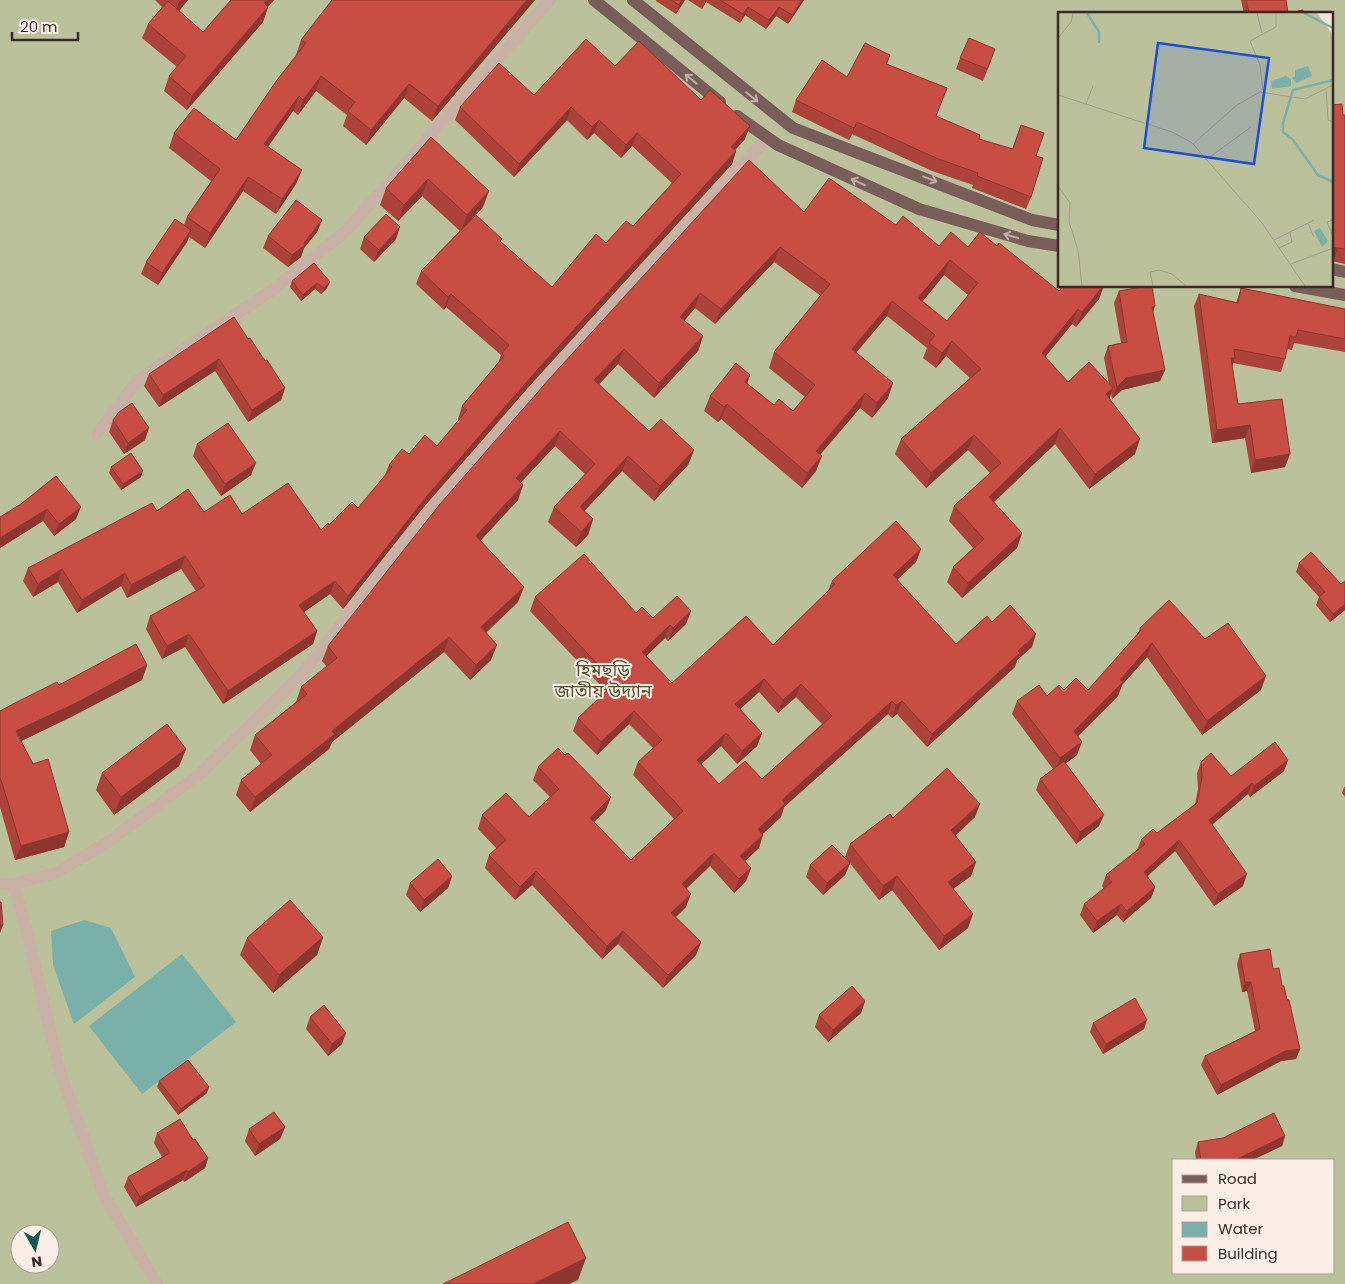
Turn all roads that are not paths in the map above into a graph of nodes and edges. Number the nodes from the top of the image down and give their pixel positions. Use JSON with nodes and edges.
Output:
{"nodes":[{"id":1,"x":550,"y":0,"type":"edge"},
{"id":2,"x":594,"y":0,"type":"edge"},
{"id":3,"x":632,"y":0,"type":"edge"},
{"id":4,"x":767,"y":138,"type":"junction"},
{"id":5,"x":1058,"y":225,"type":"edge"},
{"id":6,"x":1058,"y":246,"type":"edge"},
{"id":7,"x":1332,"y":269,"type":"edge"},
{"id":8,"x":1345,"y":272,"type":"edge"},
{"id":9,"x":1306,"y":288,"type":"edge"},
{"id":10,"x":1345,"y":295,"type":"edge"},
{"id":11,"x":97,"y":434,"type":"dead end"},
{"id":12,"x":0,"y":884,"type":"edge"},
{"id":13,"x":13,"y":884,"type":"junction"},
{"id":14,"x":158,"y":1284,"type":"edge"}],
"edges":[{"from":1,"to":11,"type":"street"},
{"from":4,"to":2,"type":"main road","one_way":true},
{"from":3,"to":5,"type":"main road","one_way":true},
{"from":6,"to":4,"type":"main road","one_way":true},
{"from":4,"to":13,"type":"street"},
{"from":7,"to":8,"type":"main road"},
{"from":9,"to":10,"type":"main road"},
{"from":12,"to":13,"type":"street"},
{"from":13,"to":14,"type":"street"}]}
